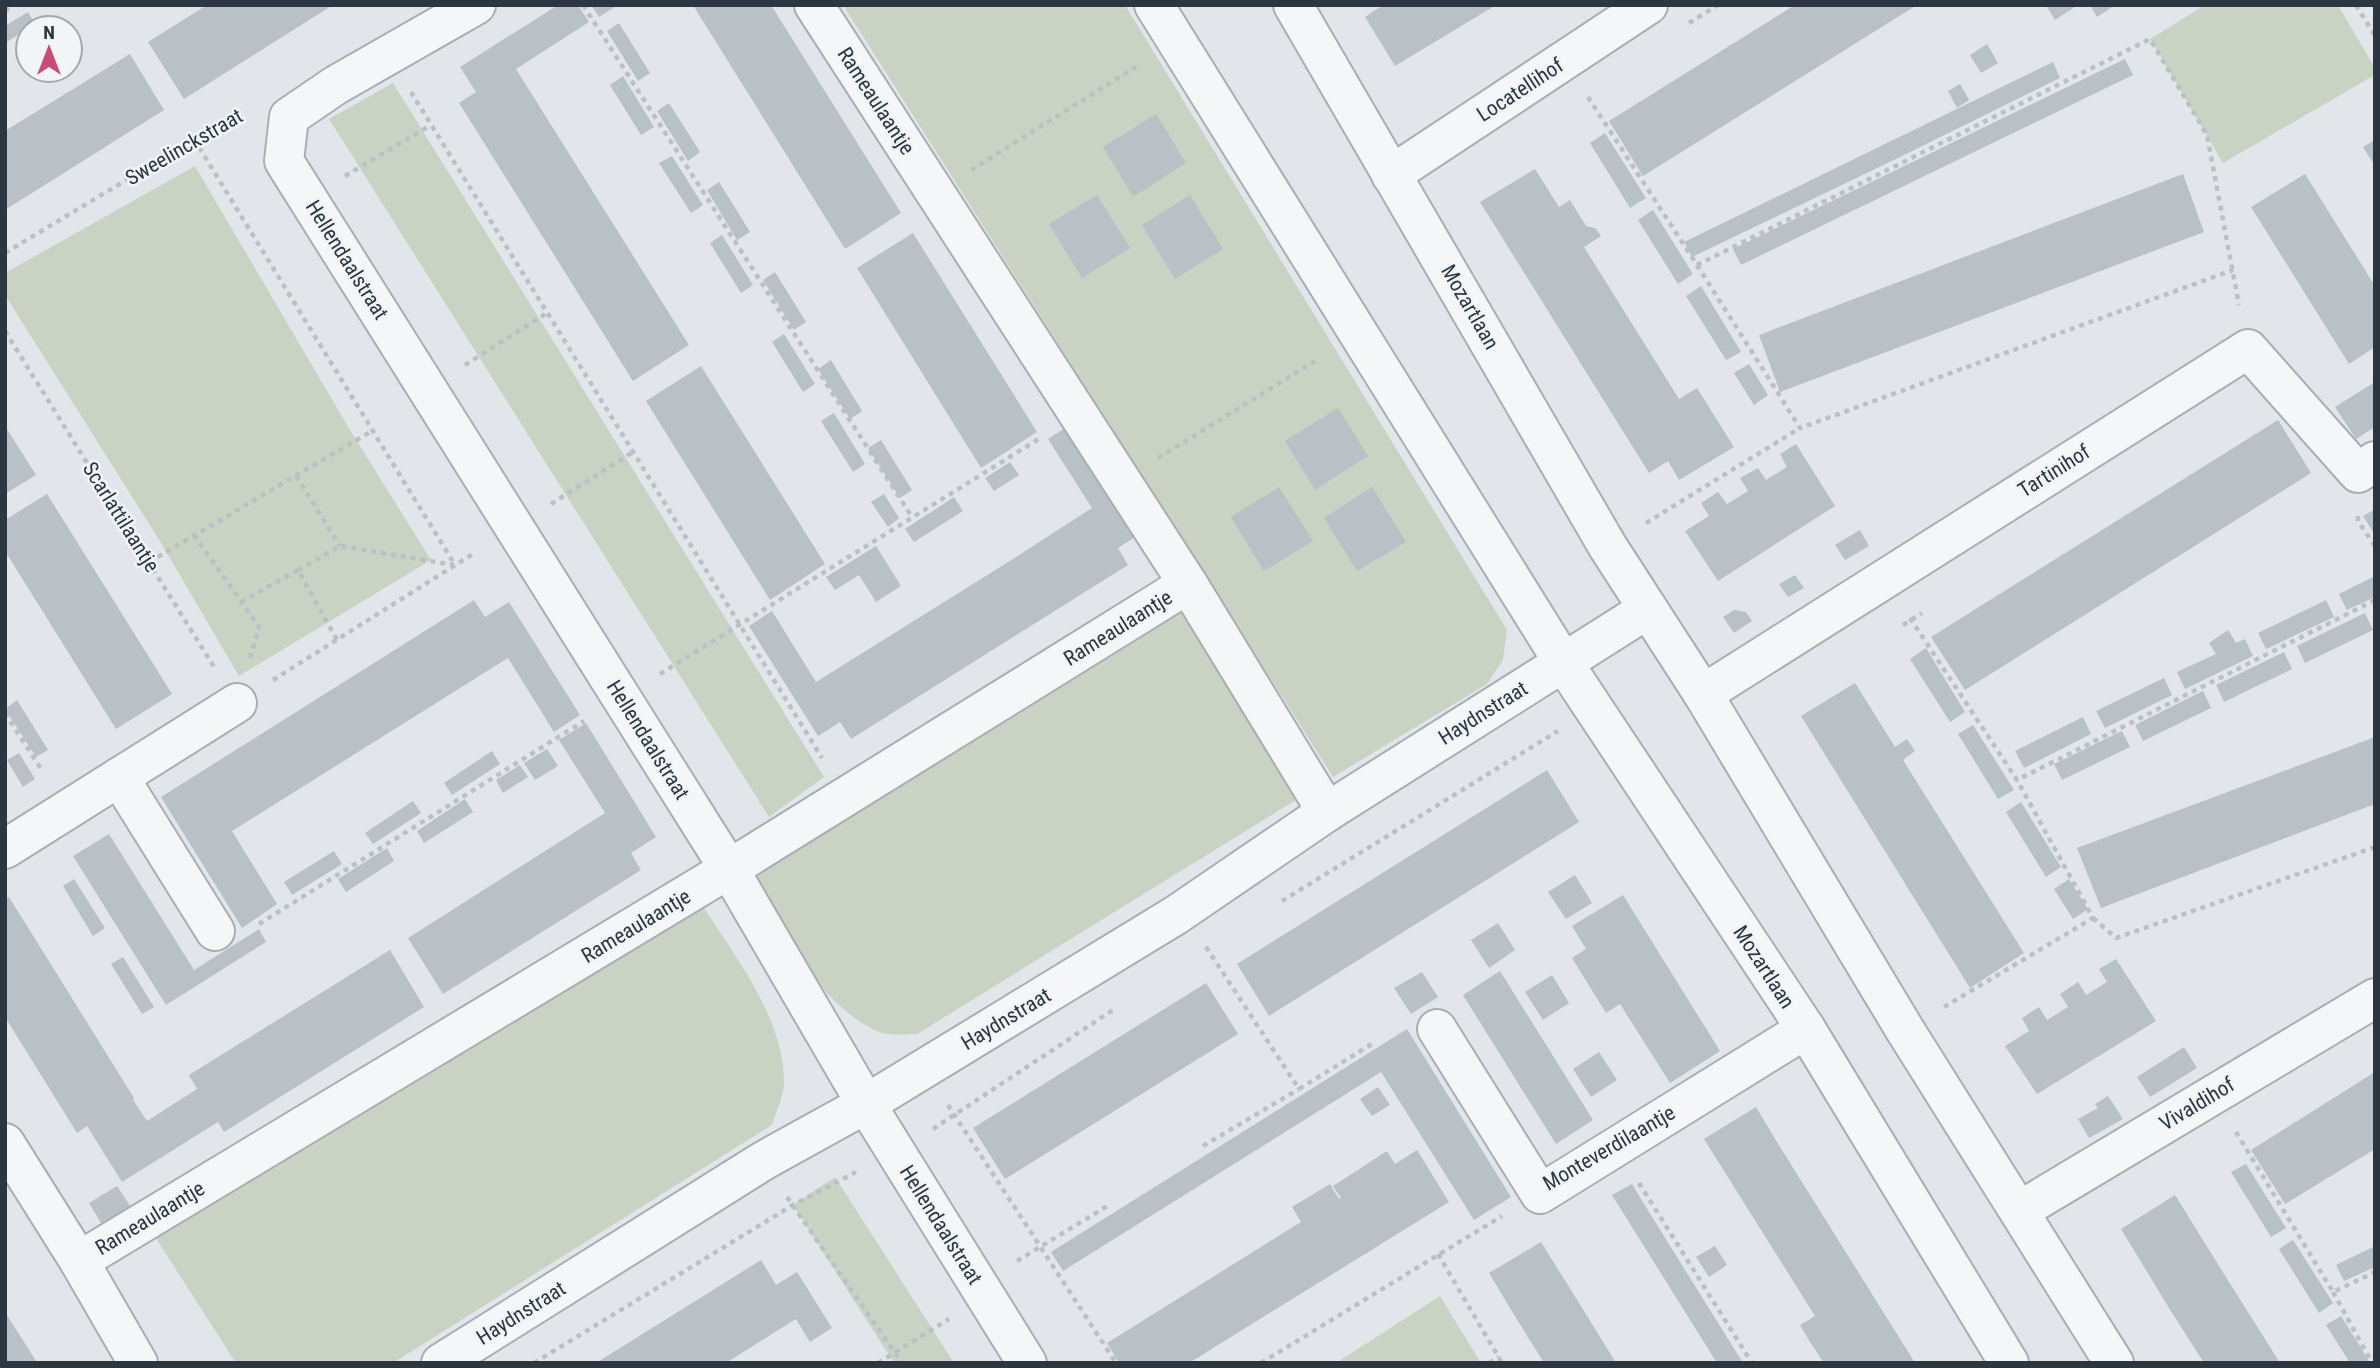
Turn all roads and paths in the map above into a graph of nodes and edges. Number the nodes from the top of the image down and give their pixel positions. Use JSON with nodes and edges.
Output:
{"nodes":[{"id":1,"x":14,"y":5,"type":"edge"},
{"id":2,"x":476,"y":5,"type":"edge"},
{"id":3,"x":583,"y":5,"type":"edge"},
{"id":4,"x":814,"y":5,"type":"edge"},
{"id":5,"x":1154,"y":5,"type":"edge"},
{"id":6,"x":1293,"y":5,"type":"edge"},
{"id":7,"x":1648,"y":5,"type":"edge"},
{"id":8,"x":2356,"y":5,"type":"edge"},
{"id":9,"x":5,"y":11,"type":"edge"},
{"id":10,"x":2375,"y":36,"type":"edge"},
{"id":11,"x":1177,"y":42,"type":"junction"},
{"id":12,"x":388,"y":56,"type":"junction"},
{"id":13,"x":1565,"y":61,"type":"junction"},
{"id":14,"x":289,"y":117,"type":"junction"},
{"id":15,"x":431,"y":125,"type":"junction"},
{"id":16,"x":194,"y":139,"type":"junction"},
{"id":17,"x":1391,"y":175,"type":"junction"},
{"id":18,"x":935,"y":192,"type":"junction"},
{"id":19,"x":308,"y":198,"type":"junction"},
{"id":20,"x":5,"y":253,"type":"edge"},
{"id":21,"x":1697,"y":265,"type":"junction"},
{"id":22,"x":2232,"y":270,"type":"junction"},
{"id":23,"x":547,"y":313,"type":"junction"},
{"id":24,"x":5,"y":331,"type":"edge"},
{"id":25,"x":1359,"y":334,"type":"junction"},
{"id":26,"x":2248,"y":349,"type":"junction"},
{"id":27,"x":428,"y":388,"type":"junction"},
{"id":28,"x":1078,"y":414,"type":"junction"},
{"id":29,"x":1800,"y":428,"type":"junction"},
{"id":30,"x":372,"y":431,"type":"junction"},
{"id":31,"x":633,"y":452,"type":"junction"},
{"id":32,"x":2375,"y":461,"type":"edge"},
{"id":33,"x":296,"y":476,"type":"junction"},
{"id":34,"x":1122,"y":481,"type":"junction"},
{"id":35,"x":912,"y":517,"type":"junction"},
{"id":36,"x":515,"y":527,"type":"junction"},
{"id":37,"x":194,"y":535,"type":"junction"},
{"id":38,"x":340,"y":546,"type":"junction"},
{"id":39,"x":1608,"y":547,"type":"junction"},
{"id":40,"x":149,"y":562,"type":"junction"},
{"id":41,"x":455,"y":565,"type":"junction"},
{"id":42,"x":298,"y":570,"type":"junction"},
{"id":43,"x":1884,"y":578,"type":"junction"},
{"id":44,"x":1188,"y":584,"type":"junction"},
{"id":45,"x":2375,"y":600,"type":"edge"},
{"id":46,"x":241,"y":602,"type":"junction"},
{"id":47,"x":1648,"y":609,"type":"junction"},
{"id":48,"x":739,"y":623,"type":"junction"},
{"id":49,"x":337,"y":640,"type":"junction"},
{"id":50,"x":1563,"y":662,"type":"junction"},
{"id":51,"x":1703,"y":694,"type":"junction"},
{"id":52,"x":622,"y":698,"type":"junction"},
{"id":53,"x":237,"y":704,"type":"junction"},
{"id":54,"x":5,"y":713,"type":"edge"},
{"id":55,"x":119,"y":778,"type":"junction"},
{"id":56,"x":2017,"y":780,"type":"junction"},
{"id":57,"x":846,"y":797,"type":"junction"},
{"id":58,"x":68,"y":811,"type":"junction"},
{"id":59,"x":1327,"y":812,"type":"junction"},
{"id":60,"x":2375,"y":847,"type":"edge"},
{"id":61,"x":5,"y":849,"type":"edge"},
{"id":62,"x":729,"y":869,"type":"junction"},
{"id":63,"x":1183,"y":911,"type":"junction"},
{"id":64,"x":2093,"y":918,"type":"junction"},
{"id":65,"x":215,"y":931,"type":"joint"},
{"id":66,"x":2375,"y":998,"type":"edge"},
{"id":67,"x":1437,"y":1030,"type":"dead end"},
{"id":68,"x":1805,"y":1030,"type":"junction"},
{"id":69,"x":1905,"y":1030,"type":"junction"},
{"id":70,"x":1376,"y":1042,"type":"dead end"},
{"id":71,"x":925,"y":1068,"type":"junction"},
{"id":72,"x":1299,"y":1089,"type":"junction"},
{"id":73,"x":2214,"y":1094,"type":"junction"},
{"id":74,"x":866,"y":1104,"type":"junction"},
{"id":75,"x":5,"y":1143,"type":"edge"},
{"id":76,"x":1203,"y":1146,"type":"dead end"},
{"id":77,"x":1616,"y":1146,"type":"junction"},
{"id":78,"x":896,"y":1151,"type":"junction"},
{"id":79,"x":763,"y":1161,"type":"junction"},
{"id":80,"x":1540,"y":1194,"type":"junction"},
{"id":81,"x":793,"y":1205,"type":"junction"},
{"id":82,"x":1109,"y":1205,"type":"dead end"},
{"id":83,"x":2018,"y":1211,"type":"junction"},
{"id":84,"x":1041,"y":1247,"type":"junction"},
{"id":85,"x":1438,"y":1254,"type":"junction"},
{"id":86,"x":79,"y":1261,"type":"junction"},
{"id":87,"x":2375,"y":1272,"type":"edge"},
{"id":88,"x":2333,"y":1292,"type":"junction"},
{"id":89,"x":986,"y":1297,"type":"junction"},
{"id":90,"x":895,"y":1352,"type":"junction"},
{"id":91,"x":1499,"y":1357,"type":"junction"},
{"id":92,"x":138,"y":1363,"type":"edge"},
{"id":93,"x":441,"y":1363,"type":"edge"},
{"id":94,"x":534,"y":1363,"type":"edge"},
{"id":95,"x":878,"y":1363,"type":"edge"},
{"id":96,"x":902,"y":1363,"type":"edge"},
{"id":97,"x":1027,"y":1363,"type":"edge"},
{"id":98,"x":1116,"y":1363,"type":"edge"},
{"id":99,"x":1261,"y":1363,"type":"edge"},
{"id":100,"x":1489,"y":1363,"type":"edge"},
{"id":101,"x":1502,"y":1363,"type":"edge"},
{"id":102,"x":1752,"y":1363,"type":"edge"},
{"id":103,"x":2009,"y":1363,"type":"edge"},
{"id":104,"x":2114,"y":1363,"type":"edge"},
{"id":105,"x":2372,"y":1363,"type":"edge"}],
"edges":[{"from":1,"to":9,"type":"path"},
{"from":2,"to":12,"type":"street"},
{"from":3,"to":35,"type":"path"},
{"from":4,"to":18,"type":"street","name":"Rameaulaantje"},
{"from":5,"to":11,"type":"street","name":"Mozartlaan"},
{"from":6,"to":17,"type":"street","name":"Mozartlaan"},
{"from":7,"to":13,"type":"street","name":"Locatellihof"},
{"from":8,"to":10,"type":"path"},
{"from":11,"to":18,"type":"path"},
{"from":11,"to":25,"type":"street","name":"Mozartlaan"},
{"from":12,"to":14,"type":"street"},
{"from":12,"to":15,"type":"path"},
{"from":13,"to":17,"type":"street","name":"Locatellihof"},
{"from":13,"to":21,"type":"path"},
{"from":14,"to":16,"type":"path","name":"Sweelinckstraat"},
{"from":14,"to":19,"type":"street","name":"Hellendaalstraat"},
{"from":15,"to":19,"type":"path"},
{"from":15,"to":23,"type":"path"},
{"from":16,"to":20,"type":"path","name":"Sweelinckstraat"},
{"from":16,"to":30,"type":"path"},
{"from":17,"to":39,"type":"street","name":"Mozartlaan"},
{"from":18,"to":28,"type":"street","name":"Rameaulaantje"},
{"from":19,"to":27,"type":"street","name":"Hellendaalstraat"},
{"from":21,"to":22,"type":"path"},
{"from":21,"to":29,"type":"path"},
{"from":22,"to":26,"type":"path"},
{"from":22,"to":29,"type":"path"},
{"from":23,"to":27,"type":"path"},
{"from":23,"to":31,"type":"path"},
{"from":24,"to":40,"type":"path","name":"Scarlattilaantje"},
{"from":25,"to":34,"type":"path"},
{"from":25,"to":50,"type":"street","name":"Mozartlaan"},
{"from":26,"to":32,"type":"street"},
{"from":26,"to":43,"type":"street","name":"Tartinihof"},
{"from":27,"to":36,"type":"street","name":"Hellendaalstraat"},
{"from":28,"to":34,"type":"street","name":"Rameaulaantje"},
{"from":28,"to":35,"type":"path"},
{"from":29,"to":39,"type":"path"},
{"from":30,"to":33,"type":"path"},
{"from":30,"to":41,"type":"path"},
{"from":31,"to":36,"type":"path"},
{"from":31,"to":48,"type":"path"},
{"from":33,"to":37,"type":"path"},
{"from":33,"to":38,"type":"path"},
{"from":34,"to":44,"type":"street","name":"Rameaulaantje"},
{"from":35,"to":48,"type":"path"},
{"from":36,"to":41,"type":"path"},
{"from":36,"to":52,"type":"street","name":"Hellendaalstraat"},
{"from":37,"to":40,"type":"path"},
{"from":37,"to":46,"type":"path"},
{"from":38,"to":41,"type":"path"},
{"from":38,"to":42,"type":"path"},
{"from":39,"to":47,"type":"street","name":"Mozartlaan"},
{"from":40,"to":53,"type":"path","name":"Scarlattilaantje"},
{"from":41,"to":49,"type":"path"},
{"from":42,"to":46,"type":"path"},
{"from":42,"to":49,"type":"path"},
{"from":43,"to":51,"type":"street","name":"Tartinihof"},
{"from":43,"to":56,"type":"path"},
{"from":44,"to":57,"type":"street","name":"Rameaulaantje"},
{"from":44,"to":59,"type":"street","name":"Rameaulaantje"},
{"from":45,"to":56,"type":"path"},
{"from":46,"to":53,"type":"path"},
{"from":47,"to":50,"type":"street"},
{"from":47,"to":51,"type":"street","name":"Mozartlaan"},
{"from":48,"to":52,"type":"path"},
{"from":48,"to":57,"type":"path"},
{"from":49,"to":53,"type":"path"},
{"from":50,"to":59,"type":"street","name":"Haydnstraat"},
{"from":50,"to":68,"type":"street","name":"Mozartlaan"},
{"from":51,"to":69,"type":"street","name":"Mozartlaan"},
{"from":52,"to":62,"type":"street","name":"Hellendaalstraat"},
{"from":52,"to":65,"type":"path"},
{"from":53,"to":55,"type":"street"},
{"from":54,"to":58,"type":"path"},
{"from":55,"to":58,"type":"street"},
{"from":55,"to":65,"type":"street"},
{"from":56,"to":64,"type":"path"},
{"from":57,"to":62,"type":"street","name":"Rameaulaantje"},
{"from":58,"to":61,"type":"street"},
{"from":59,"to":63,"type":"street","name":"Haydnstraat"},
{"from":60,"to":64,"type":"path"},
{"from":62,"to":74,"type":"street","name":"Hellendaalstraat"},
{"from":62,"to":86,"type":"street","name":"Rameaulaantje"},
{"from":63,"to":71,"type":"street","name":"Haydnstraat"},
{"from":63,"to":72,"type":"path"},
{"from":64,"to":69,"type":"path"},
{"from":66,"to":73,"type":"street","name":"Vivaldihof"},
{"from":67,"to":80,"type":"street","name":"Monteverdilaantje"},
{"from":68,"to":77,"type":"street","name":"Monteverdilaantje"},
{"from":68,"to":103,"type":"street","name":"Mozartlaan"},
{"from":69,"to":83,"type":"street","name":"Mozartlaan"},
{"from":70,"to":72,"type":"path"},
{"from":71,"to":74,"type":"street","name":"Haydnstraat"},
{"from":71,"to":84,"type":"path"},
{"from":72,"to":76,"type":"path"},
{"from":73,"to":83,"type":"street","name":"Vivaldihof"},
{"from":73,"to":88,"type":"path"},
{"from":74,"to":78,"type":"street","name":"Hellendaalstraat"},
{"from":74,"to":79,"type":"street","name":"Haydnstraat"},
{"from":75,"to":86,"type":"street"},
{"from":77,"to":80,"type":"street","name":"Monteverdilaantje"},
{"from":77,"to":102,"type":"path"},
{"from":78,"to":81,"type":"path"},
{"from":78,"to":89,"type":"street","name":"Hellendaalstraat"},
{"from":79,"to":81,"type":"path"},
{"from":79,"to":93,"type":"street","name":"Haydnstraat"},
{"from":80,"to":85,"type":"path"},
{"from":81,"to":90,"type":"path"},
{"from":81,"to":94,"type":"path"},
{"from":82,"to":84,"type":"path"},
{"from":83,"to":104,"type":"street","name":"Mozartlaan"},
{"from":84,"to":98,"type":"path"},
{"from":85,"to":91,"type":"path"},
{"from":85,"to":99,"type":"path"},
{"from":86,"to":92,"type":"street"},
{"from":87,"to":88,"type":"path"},
{"from":88,"to":105,"type":"path"},
{"from":89,"to":90,"type":"path"},
{"from":89,"to":97,"type":"street","name":"Hellendaalstraat"},
{"from":90,"to":95,"type":"path"},
{"from":90,"to":96,"type":"path"},
{"from":91,"to":100,"type":"path"},
{"from":91,"to":101,"type":"path"}]}
